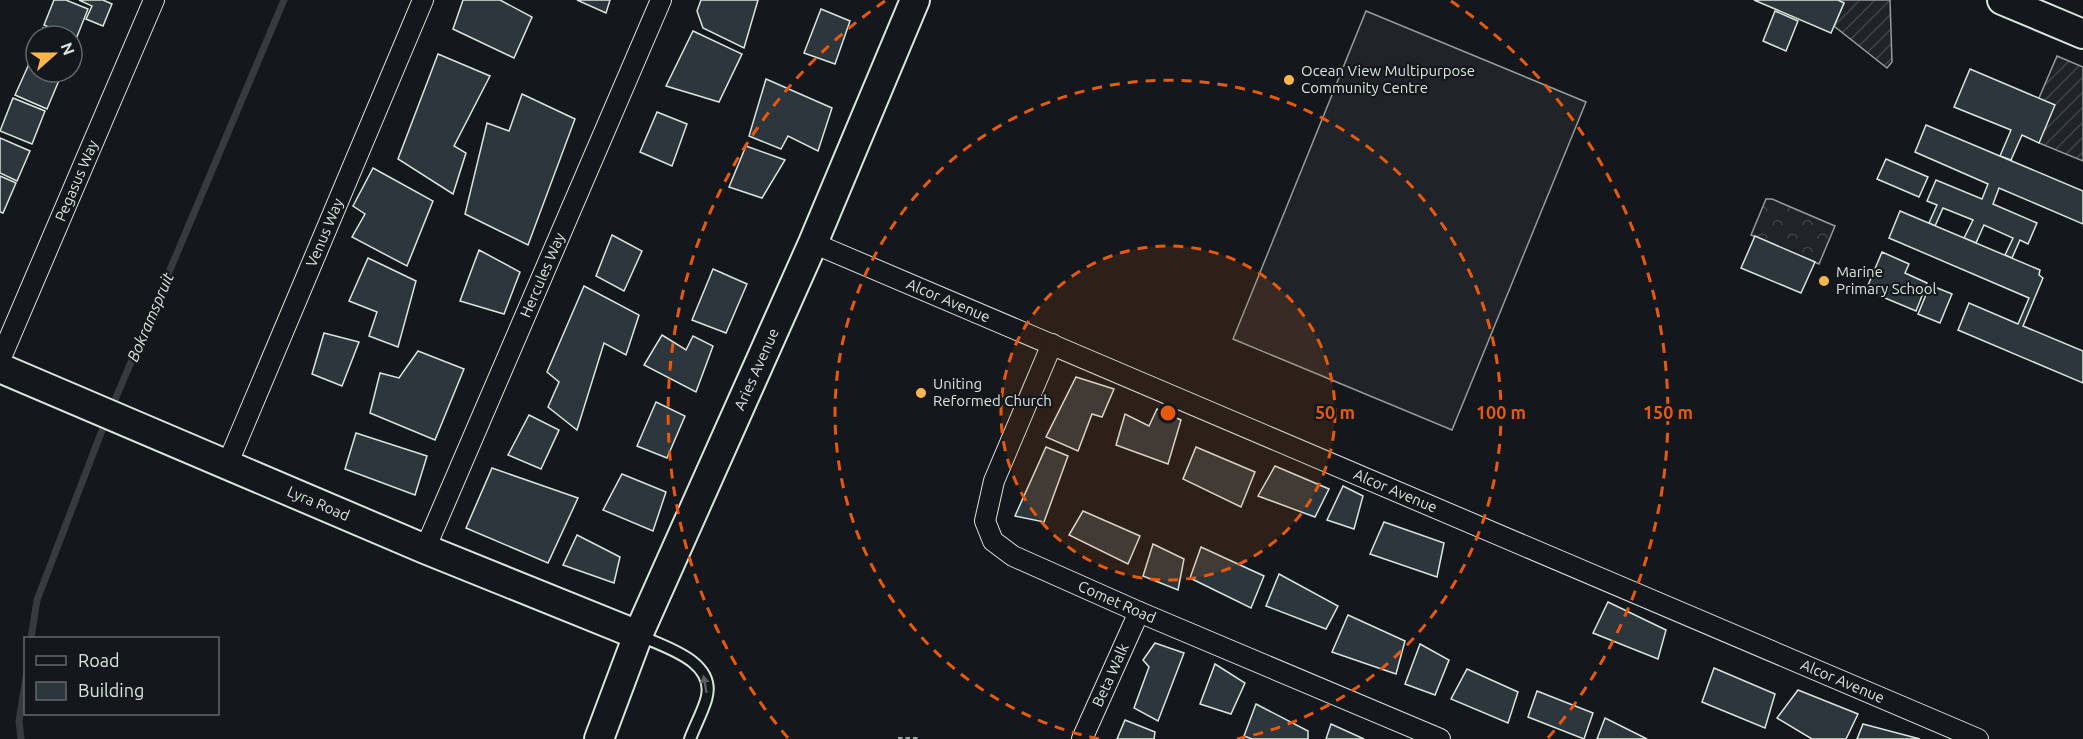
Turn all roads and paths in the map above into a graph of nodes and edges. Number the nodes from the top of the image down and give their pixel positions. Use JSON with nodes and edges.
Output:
{"nodes":[{"id":1,"x":154,"y":0,"type":"edge"},
{"id":2,"x":423,"y":0,"type":"edge"},
{"id":3,"x":661,"y":0,"type":"edge"},
{"id":4,"x":915,"y":0,"type":"edge"},
{"id":5,"x":2002,"y":0,"type":"edge"},
{"id":6,"x":2083,"y":34,"type":"edge"},
{"id":7,"x":813,"y":243,"type":"junction"},
{"id":8,"x":1052,"y":344,"type":"junction"},
{"id":9,"x":0,"y":360,"type":"edge"},
{"id":10,"x":0,"y":368,"type":"edge"},
{"id":11,"x":227,"y":465,"type":"junction"},
{"id":12,"x":425,"y":549,"type":"junction"},
{"id":13,"x":1139,"y":612,"type":"junction"},
{"id":14,"x":638,"y":635,"type":"junction"},
{"id":15,"x":599,"y":739,"type":"edge"},
{"id":16,"x":690,"y":739,"type":"edge"},
{"id":17,"x":898,"y":739,"type":"edge"},
{"id":18,"x":919,"y":739,"type":"edge"},
{"id":19,"x":1082,"y":739,"type":"edge"},
{"id":20,"x":1440,"y":739,"type":"edge"},
{"id":21,"x":1978,"y":739,"type":"edge"}],
"edges":[{"from":1,"to":9,"type":"street","name":"Pegasus Way"},
{"from":2,"to":11,"type":"street","name":"Venus Way"},
{"from":3,"to":12,"type":"street","name":"Hercules Way"},
{"from":4,"to":7,"type":"street","name":"Aries Avenue"},
{"from":5,"to":6,"type":"street"},
{"from":7,"to":8,"type":"street","name":"Alcor Avenue"},
{"from":7,"to":14,"type":"street","name":"Aries Avenue"},
{"from":8,"to":13,"type":"street","name":"Comet Road"},
{"from":8,"to":21,"type":"street","name":"Alcor Avenue"},
{"from":10,"to":11,"type":"street","name":"Lyra Road"},
{"from":11,"to":12,"type":"street","name":"Lyra Road"},
{"from":12,"to":14,"type":"street","name":"Lyra Road"},
{"from":13,"to":19,"type":"street","name":"Beta Walk"},
{"from":13,"to":20,"type":"street","name":"Comet Road"},
{"from":14,"to":15,"type":"street","name":"Aries Avenue"},
{"from":16,"to":14,"type":"lane","one_way":true},
{"from":17,"to":18,"type":"path"}]}
